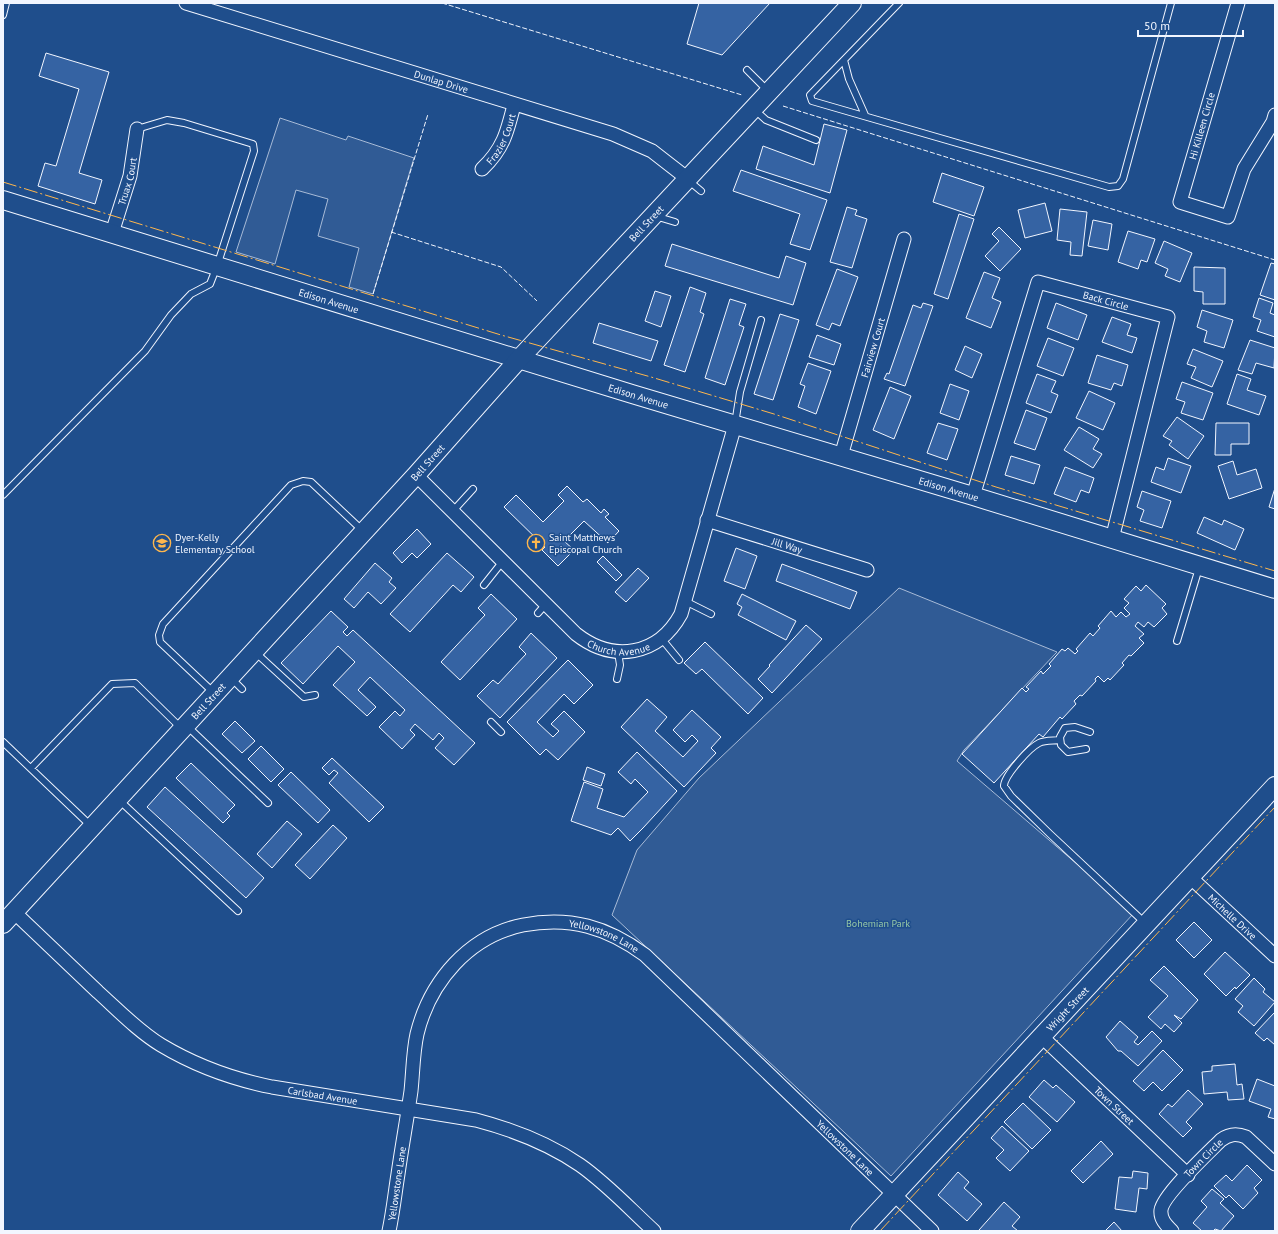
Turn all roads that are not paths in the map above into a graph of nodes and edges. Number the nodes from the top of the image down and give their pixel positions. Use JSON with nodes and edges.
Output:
{"nodes":[{"id":1,"x":6,"y":3,"type":"edge"},
{"id":2,"x":186,"y":3,"type":"edge"},
{"id":3,"x":852,"y":3,"type":"edge"},
{"id":4,"x":899,"y":3,"type":"edge"},
{"id":5,"x":1171,"y":3,"type":"edge"},
{"id":6,"x":1238,"y":3,"type":"edge"},
{"id":7,"x":3,"y":15,"type":"edge"},
{"id":8,"x":844,"y":60,"type":"junction"},
{"id":9,"x":747,"y":70,"type":"dead end"},
{"id":10,"x":769,"y":92,"type":"junction"},
{"id":11,"x":514,"y":105,"type":"junction"},
{"id":12,"x":754,"y":109,"type":"junction"},
{"id":13,"x":865,"y":115,"type":"junction"},
{"id":14,"x":1275,"y":115,"type":"edge"},
{"id":15,"x":137,"y":129,"type":"joint"},
{"id":16,"x":816,"y":140,"type":"dead end"},
{"id":17,"x":482,"y":169,"type":"dead end"},
{"id":18,"x":688,"y":179,"type":"junction"},
{"id":19,"x":701,"y":192,"type":"dead end"},
{"id":20,"x":3,"y":200,"type":"edge"},
{"id":21,"x":654,"y":215,"type":"junction"},
{"id":22,"x":675,"y":222,"type":"dead end"},
{"id":23,"x":112,"y":234,"type":"junction"},
{"id":24,"x":904,"y":239,"type":"dead end"},
{"id":25,"x":218,"y":266,"type":"junction"},
{"id":26,"x":761,"y":320,"type":"dead end"},
{"id":27,"x":520,"y":358,"type":"junction"},
{"id":28,"x":735,"y":425,"type":"junction"},
{"id":29,"x":841,"y":456,"type":"junction"},
{"id":30,"x":416,"y":475,"type":"junction"},
{"id":31,"x":473,"y":489,"type":"dead end"},
{"id":32,"x":3,"y":495,"type":"edge"},
{"id":33,"x":973,"y":496,"type":"junction"},
{"id":34,"x":453,"y":511,"type":"junction"},
{"id":35,"x":707,"y":520,"type":"junction"},
{"id":36,"x":364,"y":532,"type":"junction"},
{"id":37,"x":1112,"y":539,"type":"junction"},
{"id":38,"x":503,"y":561,"type":"junction"},
{"id":39,"x":1200,"y":565,"type":"junction"},
{"id":40,"x":867,"y":570,"type":"dead end"},
{"id":41,"x":484,"y":585,"type":"dead end"},
{"id":42,"x":1275,"y":589,"type":"edge"},
{"id":43,"x":685,"y":601,"type":"junction"},
{"id":44,"x":711,"y":614,"type":"dead end"},
{"id":45,"x":661,"y":638,"type":"junction"},
{"id":46,"x":1177,"y":641,"type":"dead end"},
{"id":47,"x":254,"y":651,"type":"junction"},
{"id":48,"x":618,"y":652,"type":"junction"},
{"id":49,"x":679,"y":660,"type":"dead end"},
{"id":50,"x":617,"y":679,"type":"dead end"},
{"id":51,"x":215,"y":694,"type":"junction"},
{"id":52,"x":315,"y":695,"type":"dead end"},
{"id":53,"x":491,"y":722,"type":"dead end"},
{"id":54,"x":184,"y":727,"type":"junction"},
{"id":55,"x":501,"y":732,"type":"dead end"},
{"id":56,"x":1090,"y":732,"type":"dead end"},
{"id":57,"x":1060,"y":740,"type":"junction"},
{"id":58,"x":3,"y":742,"type":"edge"},
{"id":59,"x":1086,"y":749,"type":"dead end"},
{"id":60,"x":31,"y":768,"type":"junction"},
{"id":61,"x":1275,"y":786,"type":"edge"},
{"id":62,"x":118,"y":798,"type":"junction"},
{"id":63,"x":268,"y":803,"type":"dead end"},
{"id":64,"x":92,"y":827,"type":"junction"},
{"id":65,"x":1190,"y":877,"type":"junction"},
{"id":66,"x":238,"y":911,"type":"dead end"},
{"id":67,"x":8,"y":918,"type":"edge"},
{"id":68,"x":1146,"y":924,"type":"junction"},
{"id":69,"x":1275,"y":956,"type":"edge"},
{"id":70,"x":1041,"y":1036,"type":"junction"},
{"id":71,"x":407,"y":1109,"type":"junction"},
{"id":72,"x":1275,"y":1164,"type":"edge"},
{"id":73,"x":1188,"y":1175,"type":"junction"},
{"id":74,"x":894,"y":1194,"type":"junction"},
{"id":75,"x":389,"y":1231,"type":"edge"},
{"id":76,"x":654,"y":1231,"type":"edge"},
{"id":77,"x":860,"y":1231,"type":"edge"},
{"id":78,"x":932,"y":1231,"type":"edge"},
{"id":79,"x":1172,"y":1231,"type":"edge"}],
"edges":[{"from":1,"to":7,"type":"lane"},
{"from":2,"to":11,"type":"street","name":"Dunlap Drive"},
{"from":3,"to":10,"type":"street","name":"Bell Street"},
{"from":4,"to":8,"type":"lane"},
{"from":5,"to":13,"type":"lane"},
{"from":6,"to":14,"type":"street","name":"Hi Killeen Circle"},
{"from":8,"to":13,"type":"lane"},
{"from":8,"to":13,"type":"lane"},
{"from":9,"to":10,"type":"lane"},
{"from":10,"to":12,"type":"street","name":"Bell Street"},
{"from":11,"to":17,"type":"street","name":"Frazier Court"},
{"from":11,"to":18,"type":"street","name":"Dunlap Drive"},
{"from":12,"to":16,"type":"lane"},
{"from":12,"to":18,"type":"street","name":"Bell Street"},
{"from":15,"to":23,"type":"street","name":"Truax Court"},
{"from":15,"to":25,"type":"lane"},
{"from":18,"to":19,"type":"lane"},
{"from":18,"to":21,"type":"street","name":"Bell Street"},
{"from":20,"to":23,"type":"street","name":"Edison Avenue"},
{"from":21,"to":22,"type":"lane"},
{"from":21,"to":27,"type":"street","name":"Bell Street"},
{"from":23,"to":25,"type":"street","name":"Edison Avenue"},
{"from":24,"to":29,"type":"street","name":"Fairview Court"},
{"from":25,"to":27,"type":"street","name":"Edison Avenue"},
{"from":25,"to":32,"type":"lane"},
{"from":26,"to":28,"type":"lane"},
{"from":27,"to":28,"type":"street","name":"Edison Avenue"},
{"from":27,"to":30,"type":"street","name":"Bell Street"},
{"from":28,"to":29,"type":"street","name":"Edison Avenue"},
{"from":28,"to":35,"type":"street","name":"Church Avenue"},
{"from":29,"to":33,"type":"street","name":"Edison Avenue"},
{"from":30,"to":34,"type":"street","name":"Church Avenue"},
{"from":30,"to":36,"type":"street","name":"Bell Street"},
{"from":31,"to":34,"type":"lane"},
{"from":33,"to":37,"type":"street","name":"Edison Avenue"},
{"from":33,"to":37,"type":"street","name":"Back Circle"},
{"from":34,"to":38,"type":"street","name":"Church Avenue"},
{"from":35,"to":40,"type":"street","name":"Jill Way"},
{"from":35,"to":43,"type":"street","name":"Church Avenue"},
{"from":36,"to":47,"type":"street","name":"Bell Street"},
{"from":36,"to":51,"type":"lane"},
{"from":37,"to":39,"type":"street","name":"Edison Avenue"},
{"from":38,"to":41,"type":"lane"},
{"from":38,"to":48,"type":"street","name":"Church Avenue"},
{"from":39,"to":42,"type":"street","name":"Edison Avenue"},
{"from":39,"to":46,"type":"lane"},
{"from":43,"to":44,"type":"lane"},
{"from":43,"to":45,"type":"street","name":"Church Avenue"},
{"from":45,"to":48,"type":"street","name":"Church Avenue"},
{"from":45,"to":49,"type":"lane"},
{"from":47,"to":51,"type":"street","name":"Bell Street"},
{"from":47,"to":52,"type":"lane"},
{"from":48,"to":50,"type":"lane"},
{"from":51,"to":54,"type":"street","name":"Bell Street"},
{"from":53,"to":55,"type":"lane"},
{"from":54,"to":60,"type":"lane"},
{"from":54,"to":62,"type":"street","name":"Bell Street"},
{"from":54,"to":63,"type":"lane"},
{"from":56,"to":57,"type":"lane"},
{"from":57,"to":59,"type":"lane"},
{"from":57,"to":68,"type":"lane"},
{"from":58,"to":60,"type":"lane"},
{"from":60,"to":64,"type":"lane"},
{"from":61,"to":65,"type":"street","name":"Wright Street"},
{"from":62,"to":64,"type":"street","name":"Bell Street"},
{"from":62,"to":66,"type":"lane"},
{"from":64,"to":67,"type":"street","name":"Bell Street"},
{"from":65,"to":68,"type":"street","name":"Wright Street"},
{"from":65,"to":69,"type":"street","name":"Michelle Drive"},
{"from":67,"to":71,"type":"street","name":"Carlsbad Avenue"},
{"from":68,"to":70,"type":"street","name":"Wright Street"},
{"from":70,"to":73,"type":"street","name":"Town Street"},
{"from":70,"to":74,"type":"street","name":"Wright Street"},
{"from":71,"to":74,"type":"street","name":"Yellowstone Lane"},
{"from":71,"to":75,"type":"street","name":"Yellowstone Lane"},
{"from":71,"to":76,"type":"street","name":"Carlsbad Avenue"},
{"from":72,"to":73,"type":"street","name":"Town Circle"},
{"from":73,"to":79,"type":"street","name":"Town Circle"},
{"from":74,"to":77,"type":"street","name":"Wright Street"},
{"from":74,"to":78,"type":"street","name":"Yellowstone Lane"}]}
